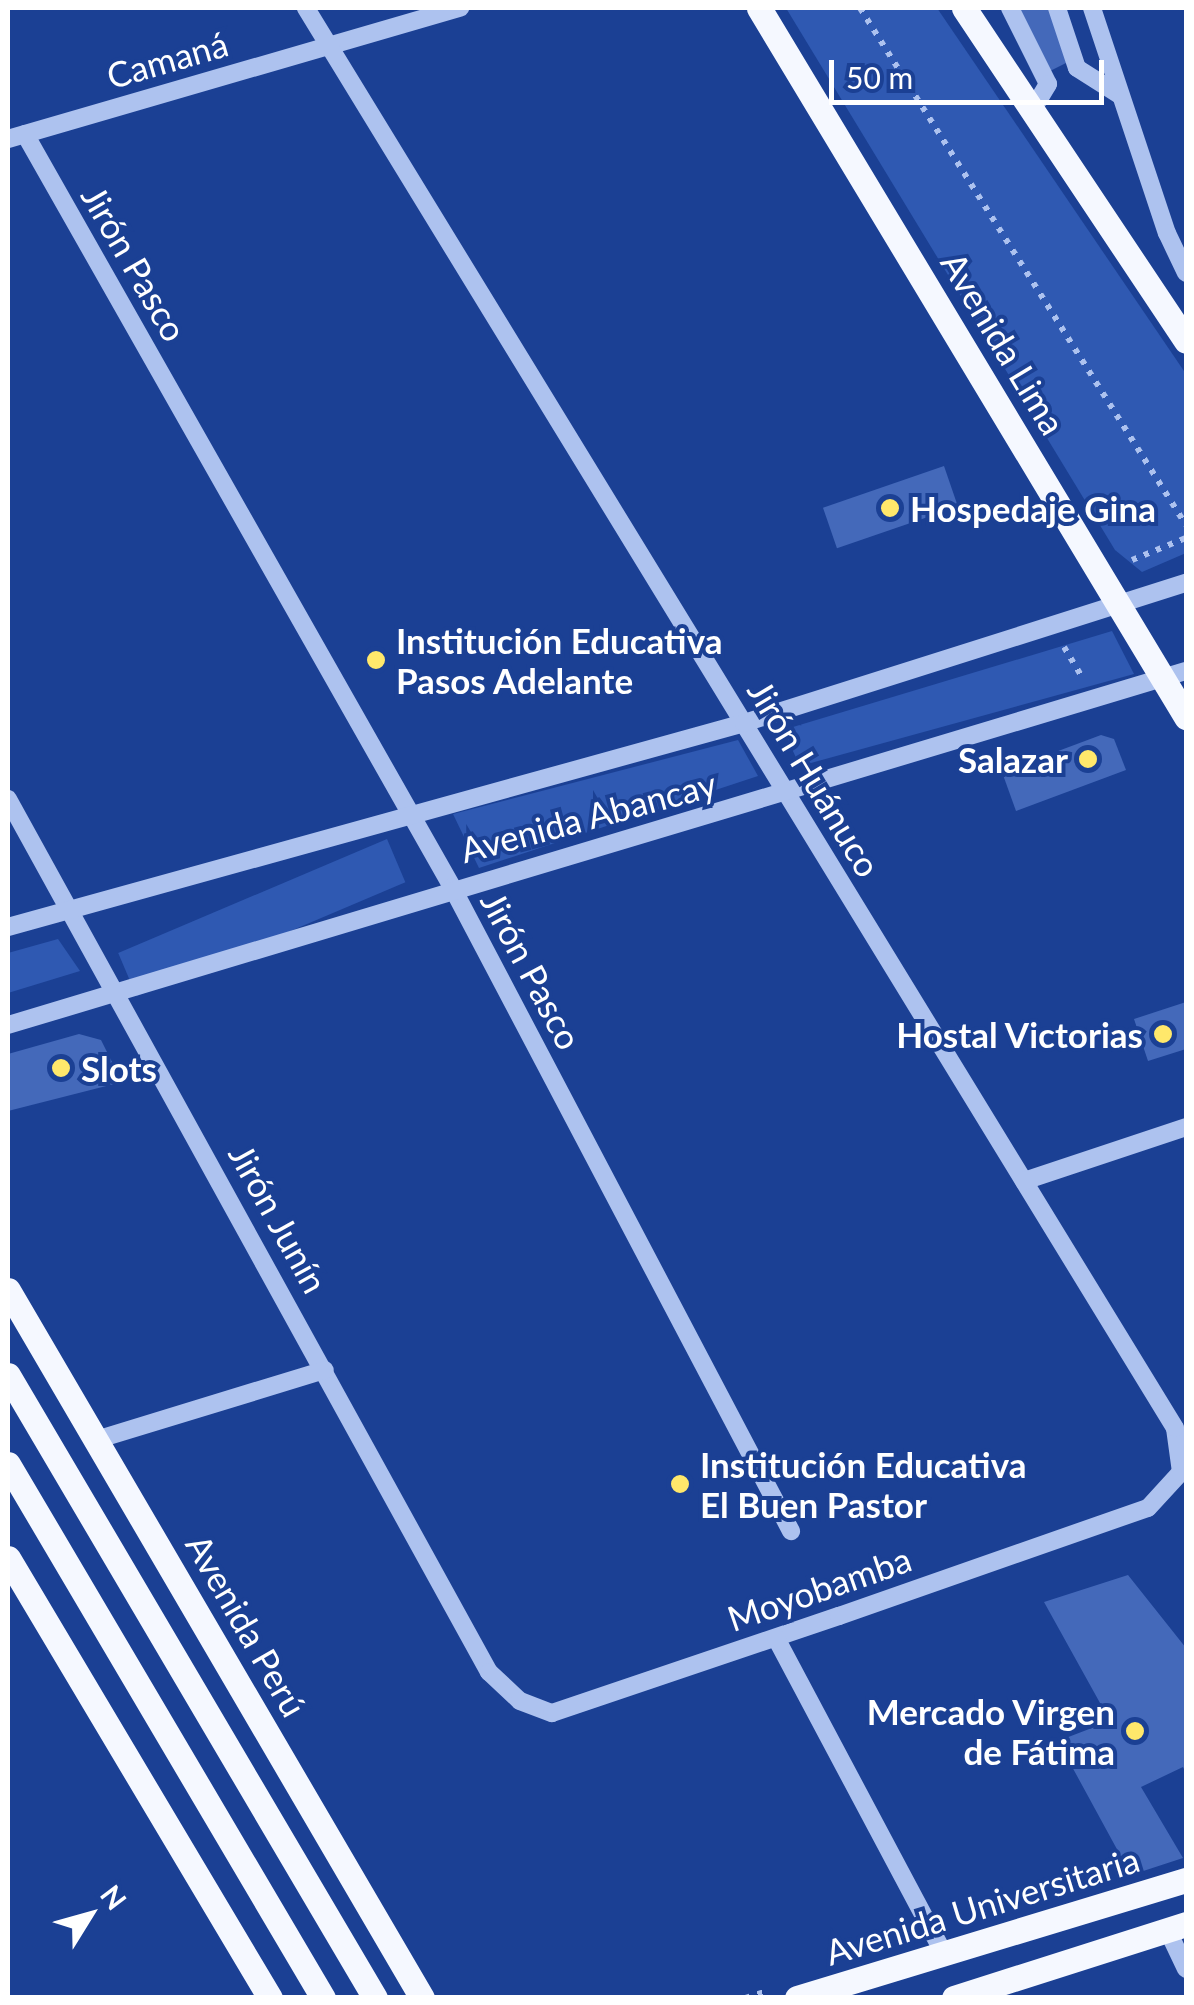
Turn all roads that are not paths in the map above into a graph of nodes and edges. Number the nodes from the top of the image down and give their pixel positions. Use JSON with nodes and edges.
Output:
{"nodes":[{"id":1,"x":306,"y":8,"type":"edge"},
{"id":2,"x":460,"y":8,"type":"edge"},
{"id":3,"x":759,"y":8,"type":"edge"},
{"id":4,"x":964,"y":8,"type":"edge"},
{"id":5,"x":1010,"y":8,"type":"edge"},
{"id":6,"x":1057,"y":8,"type":"edge"},
{"id":7,"x":1092,"y":8,"type":"edge"},
{"id":8,"x":329,"y":45,"type":"junction"},
{"id":9,"x":1077,"y":68,"type":"junction"},
{"id":10,"x":1048,"y":84,"type":"junction"},
{"id":11,"x":1118,"y":94,"type":"junction"},
{"id":12,"x":1032,"y":111,"type":"junction"},
{"id":13,"x":16,"y":137,"type":"edge"},
{"id":14,"x":1186,"y":274,"type":"edge"},
{"id":15,"x":1186,"y":342,"type":"edge"},
{"id":16,"x":1186,"y":583,"type":"edge"},
{"id":17,"x":1124,"y":608,"type":"junction"},
{"id":18,"x":1176,"y":676,"type":"edge"},
{"id":19,"x":1186,"y":717,"type":"edge"},
{"id":20,"x":744,"y":723,"type":"junction"},
{"id":21,"x":786,"y":795,"type":"junction"},
{"id":22,"x":8,"y":799,"type":"edge"},
{"id":23,"x":413,"y":817,"type":"junction"},
{"id":24,"x":452,"y":887,"type":"junction"},
{"id":25,"x":70,"y":909,"type":"junction"},
{"id":26,"x":8,"y":927,"type":"edge"},
{"id":27,"x":118,"y":990,"type":"junction"},
{"id":28,"x":8,"y":1025,"type":"edge"},
{"id":29,"x":1186,"y":1127,"type":"edge"},
{"id":30,"x":1024,"y":1180,"type":"junction"},
{"id":31,"x":8,"y":1290,"type":"edge"},
{"id":32,"x":325,"y":1370,"type":"junction"},
{"id":33,"x":8,"y":1375,"type":"edge"},
{"id":34,"x":1175,"y":1428,"type":"joint"},
{"id":35,"x":100,"y":1439,"type":"junction"},
{"id":36,"x":8,"y":1464,"type":"edge"},
{"id":37,"x":791,"y":1531,"type":"dead end"},
{"id":38,"x":8,"y":1558,"type":"edge"},
{"id":39,"x":776,"y":1638,"type":"junction"},
{"id":40,"x":489,"y":1672,"type":"joint"},
{"id":41,"x":1186,"y":1880,"type":"edge"},
{"id":42,"x":1177,"y":1927,"type":"edge"},
{"id":43,"x":944,"y":1954,"type":"junction"},
{"id":44,"x":1186,"y":1969,"type":"edge"},
{"id":45,"x":270,"y":1998,"type":"edge"},
{"id":46,"x":323,"y":1998,"type":"edge"},
{"id":47,"x":375,"y":1998,"type":"edge"},
{"id":48,"x":422,"y":1998,"type":"edge"},
{"id":49,"x":798,"y":1998,"type":"edge"},
{"id":50,"x":954,"y":1998,"type":"edge"}],
"edges":[{"from":1,"to":8,"type":"street","name":"Jirón Huánuco"},
{"from":2,"to":8,"type":"street","name":"Camaná"},
{"from":3,"to":17,"type":"main road","name":"Avenida Lima"},
{"from":4,"to":12,"type":"main road"},
{"from":5,"to":10,"type":"street"},
{"from":6,"to":9,"type":"street"},
{"from":7,"to":11,"type":"street"},
{"from":8,"to":13,"type":"street","name":"Camaná"},
{"from":8,"to":20,"type":"street","name":"Jirón Huánuco"},
{"from":9,"to":10,"type":"street"},
{"from":9,"to":11,"type":"street"},
{"from":10,"to":12,"type":"street"},
{"from":11,"to":14,"type":"street"},
{"from":12,"to":15,"type":"main road"},
{"from":13,"to":23,"type":"street","name":"Jirón Pasco"},
{"from":16,"to":17,"type":"street","name":"Avenida Abancay"},
{"from":17,"to":18,"type":"main road","name":"Avenida Lima"},
{"from":17,"to":20,"type":"street","name":"Avenida Abancay"},
{"from":18,"to":19,"type":"main road","name":"Avenida Lima"},
{"from":18,"to":21,"type":"street","name":"Avenida Abancay"},
{"from":20,"to":21,"type":"street","name":"Jirón Huánuco"},
{"from":20,"to":23,"type":"street","name":"Avenida Abancay"},
{"from":21,"to":24,"type":"street","name":"Avenida Abancay"},
{"from":21,"to":30,"type":"street","name":"Jirón Huánuco"},
{"from":22,"to":25,"type":"street","name":"Jirón Junín"},
{"from":23,"to":24,"type":"street","name":"Jirón Pasco"},
{"from":23,"to":25,"type":"street","name":"Avenida Abancay"},
{"from":24,"to":27,"type":"street","name":"Avenida Abancay"},
{"from":24,"to":37,"type":"street","name":"Jirón Pasco"},
{"from":25,"to":26,"type":"street","name":"Avenida Abancay"},
{"from":25,"to":27,"type":"street","name":"Jirón Junín"},
{"from":27,"to":28,"type":"street","name":"Avenida Abancay"},
{"from":27,"to":32,"type":"street","name":"Jirón Junín"},
{"from":29,"to":30,"type":"street"},
{"from":30,"to":34,"type":"street","name":"Jirón Huánuco"},
{"from":31,"to":35,"type":"main road","name":"Avenida Perú"},
{"from":32,"to":35,"type":"street"},
{"from":32,"to":40,"type":"street","name":"Jirón Junín"},
{"from":33,"to":47,"type":"main road"},
{"from":34,"to":39,"type":"street","name":"Moyobamba"},
{"from":35,"to":48,"type":"main road","name":"Avenida Perú"},
{"from":36,"to":46,"type":"main road"},
{"from":38,"to":45,"type":"main road"},
{"from":39,"to":40,"type":"street","name":"Moyobamba"},
{"from":39,"to":43,"type":"street"},
{"from":41,"to":43,"type":"main road","name":"Avenida Universitaria"},
{"from":42,"to":44,"type":"street"},
{"from":42,"to":50,"type":"main road"},
{"from":43,"to":49,"type":"main road","name":"Avenida Universitaria"}]}
